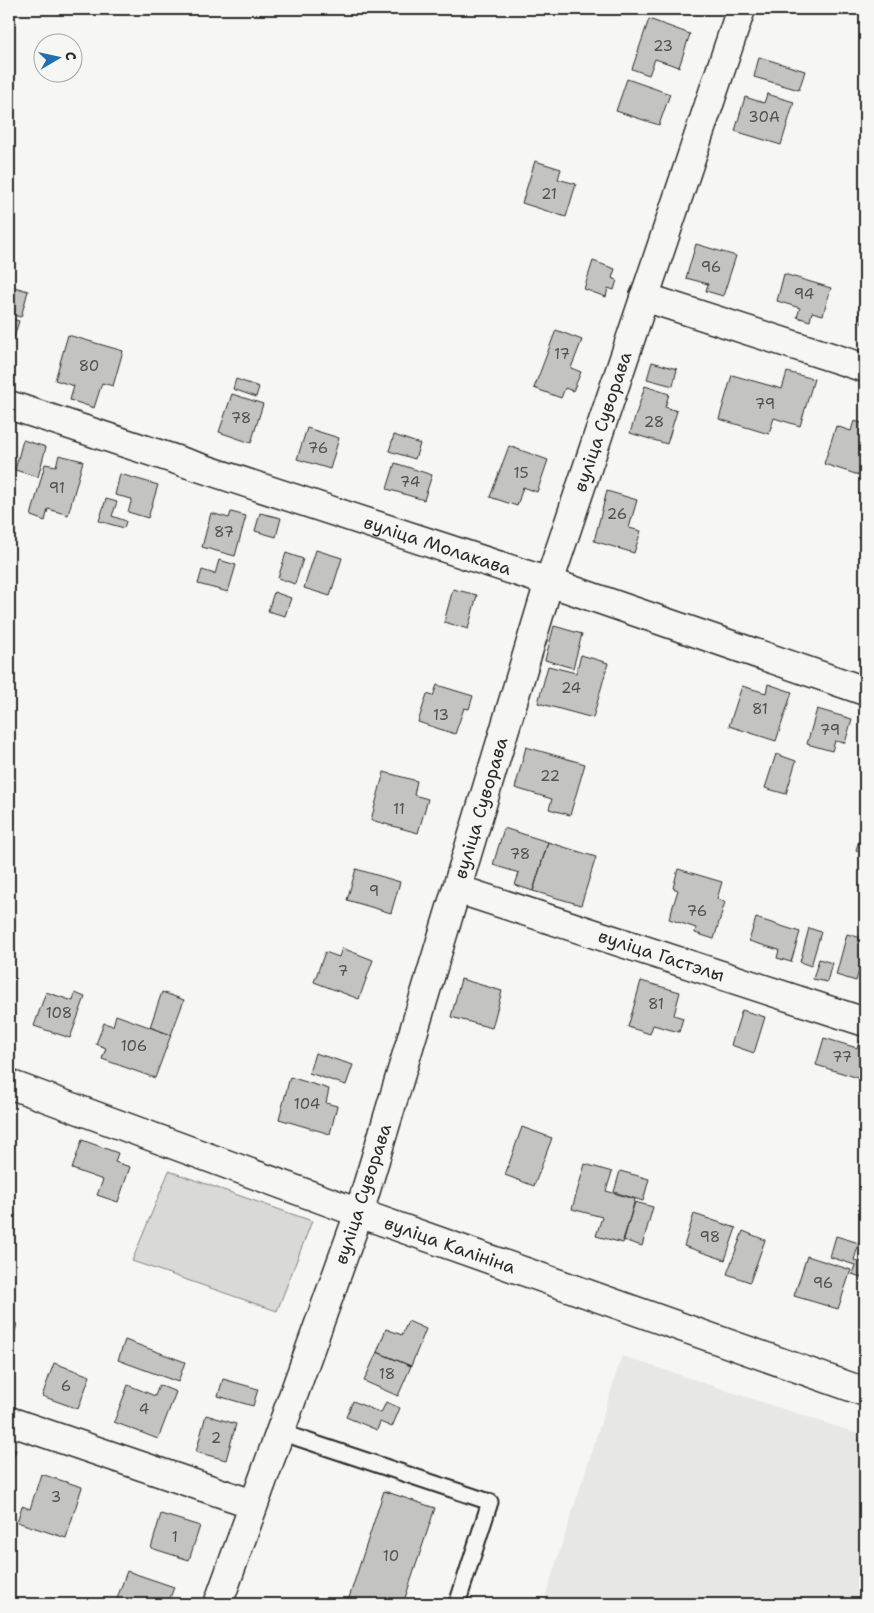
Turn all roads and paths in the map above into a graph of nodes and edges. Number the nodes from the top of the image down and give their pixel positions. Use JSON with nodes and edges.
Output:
{"nodes":[{"id":1,"x":742,"y":9,"type":"edge"},
{"id":2,"x":644,"y":298,"type":"junction"},
{"id":3,"x":865,"y":368,"type":"edge"},
{"id":4,"x":9,"y":405,"type":"edge"},
{"id":5,"x":548,"y":582,"type":"junction"},
{"id":6,"x":865,"y":691,"type":"edge"},
{"id":7,"x":457,"y":889,"type":"junction"},
{"id":8,"x":865,"y":1022,"type":"edge"},
{"id":9,"x":9,"y":1084,"type":"edge"},
{"id":10,"x":359,"y":1213,"type":"junction"},
{"id":11,"x":865,"y":1392,"type":"edge"},
{"id":12,"x":9,"y":1420,"type":"edge"},
{"id":13,"x":280,"y":1432,"type":"junction"},
{"id":14,"x":253,"y":1504,"type":"junction"},
{"id":15,"x":218,"y":1604,"type":"edge"},
{"id":16,"x":457,"y":1604,"type":"edge"}],
"edges":[{"from":1,"to":2,"type":"street","name":"вуліца Суворава"},
{"from":2,"to":3,"type":"street"},
{"from":2,"to":5,"type":"street","name":"вуліца Суворава"},
{"from":4,"to":5,"type":"street","name":"вуліца Молакава"},
{"from":5,"to":6,"type":"street","name":"вуліца Молакава"},
{"from":5,"to":7,"type":"street","name":"вуліца Суворава"},
{"from":7,"to":8,"type":"street","name":"вуліца Гастэлы"},
{"from":7,"to":10,"type":"street","name":"вуліца Суворава"},
{"from":9,"to":10,"type":"street","name":"вуліца Калініна"},
{"from":10,"to":11,"type":"street","name":"вуліца Калініна"},
{"from":10,"to":13,"type":"street","name":"вуліца Суворава"},
{"from":12,"to":14,"type":"street"},
{"from":13,"to":14,"type":"street","name":"вуліца Суворава"},
{"from":13,"to":16,"type":"lane"},
{"from":14,"to":15,"type":"street","name":"вуліца Суворава"}]}
